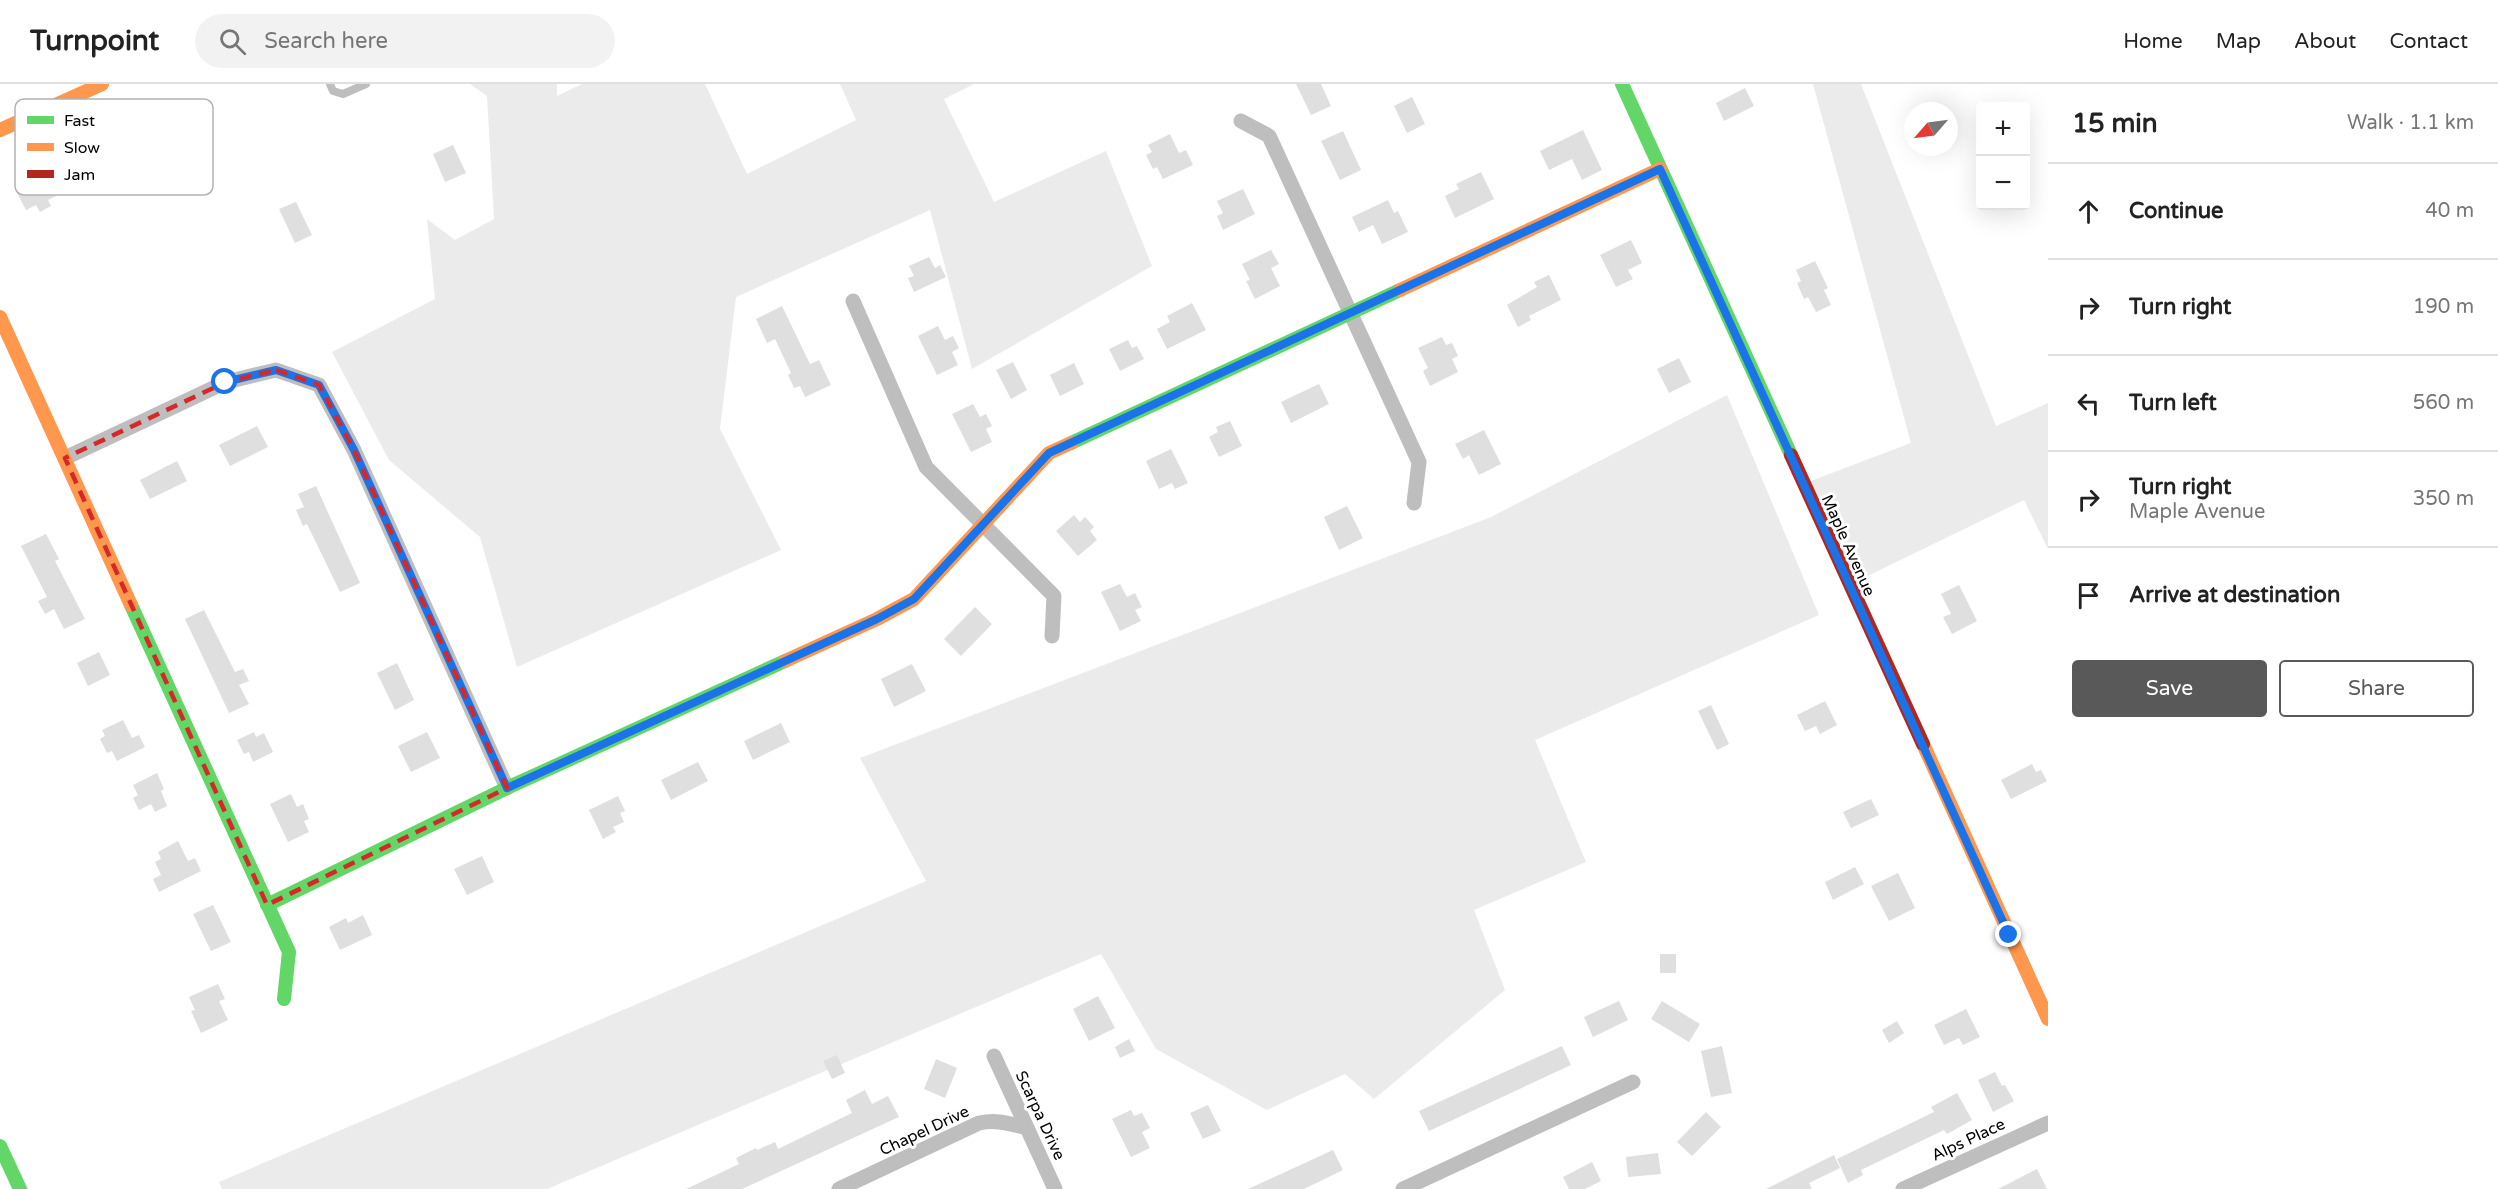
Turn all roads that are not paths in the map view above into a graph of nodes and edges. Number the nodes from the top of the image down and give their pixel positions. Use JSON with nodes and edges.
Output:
{"nodes":[{"id":1,"x":102,"y":84,"type":"edge"},
{"id":2,"x":330,"y":84,"type":"edge"},
{"id":3,"x":366,"y":84,"type":"edge"},
{"id":4,"x":1622,"y":84,"type":"edge"},
{"id":5,"x":69,"y":99,"type":"edge"},
{"id":6,"x":1241,"y":122,"type":"dead end"},
{"id":7,"x":15,"y":123,"type":"edge"},
{"id":8,"x":0,"y":130,"type":"edge"},
{"id":9,"x":1660,"y":169,"type":"junction"},
{"id":10,"x":853,"y":301,"type":"dead end"},
{"id":11,"x":1351,"y":313,"type":"junction"},
{"id":12,"x":0,"y":318,"type":"edge"},
{"id":13,"x":65,"y":458,"type":"junction"},
{"id":14,"x":1414,"y":503,"type":"dead end"},
{"id":15,"x":983,"y":524,"type":"junction"},
{"id":16,"x":1052,"y":636,"type":"dead end"},
{"id":17,"x":507,"y":788,"type":"junction"},
{"id":18,"x":267,"y":904,"type":"junction"},
{"id":19,"x":284,"y":999,"type":"dead end"},
{"id":20,"x":2048,"y":1019,"type":"edge"},
{"id":21,"x":994,"y":1056,"type":"dead end"},
{"id":22,"x":1633,"y":1082,"type":"dead end"},
{"id":23,"x":2048,"y":1123,"type":"edge"},
{"id":24,"x":1028,"y":1128,"type":"junction"},
{"id":25,"x":0,"y":1146,"type":"edge"},
{"id":26,"x":4,"y":1164,"type":"edge"},
{"id":27,"x":20,"y":1189,"type":"edge"},
{"id":28,"x":839,"y":1189,"type":"edge"},
{"id":29,"x":1055,"y":1189,"type":"edge"},
{"id":30,"x":1403,"y":1189,"type":"edge"},
{"id":31,"x":1903,"y":1189,"type":"edge"}],
"edges":[{"from":1,"to":5,"type":"street"},
{"from":2,"to":3,"type":"lane"},
{"from":4,"to":9,"type":"street","name":"Maple Avenue"},
{"from":6,"to":11,"type":"street"},
{"from":7,"to":8,"type":"street"},
{"from":9,"to":11,"type":"street"},
{"from":9,"to":20,"type":"street","name":"Maple Avenue"},
{"from":10,"to":15,"type":"street"},
{"from":11,"to":14,"type":"street"},
{"from":11,"to":15,"type":"street"},
{"from":12,"to":13,"type":"street"},
{"from":13,"to":17,"type":"street"},
{"from":13,"to":18,"type":"street"},
{"from":15,"to":16,"type":"street"},
{"from":15,"to":17,"type":"street"},
{"from":17,"to":18,"type":"street"},
{"from":18,"to":19,"type":"street"},
{"from":21,"to":24,"type":"street","name":"Scarpa Drive"},
{"from":22,"to":30,"type":"street"},
{"from":23,"to":31,"type":"street","name":"Alps Place"},
{"from":24,"to":28,"type":"street","name":"Chapel Drive"},
{"from":24,"to":29,"type":"street","name":"Scarpa Drive"},
{"from":25,"to":26,"type":"street"},
{"from":26,"to":27,"type":"street"}]}
